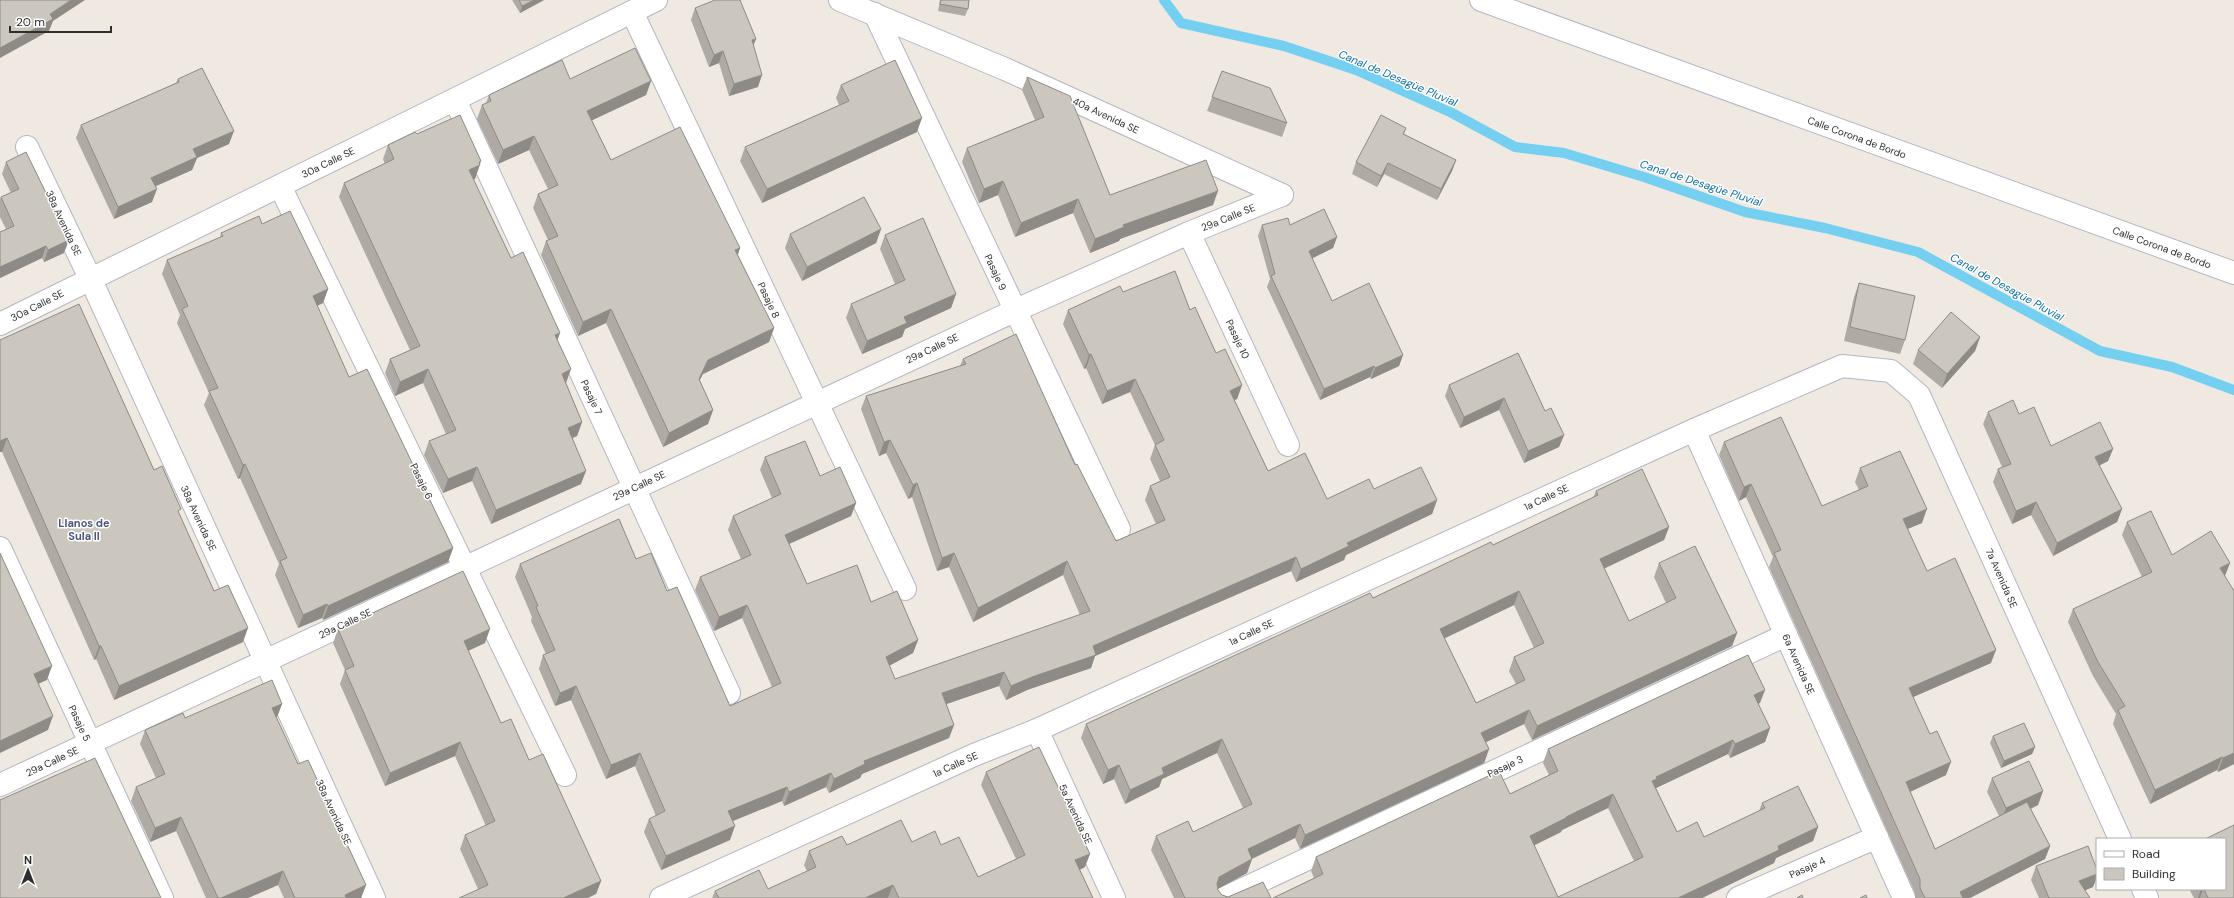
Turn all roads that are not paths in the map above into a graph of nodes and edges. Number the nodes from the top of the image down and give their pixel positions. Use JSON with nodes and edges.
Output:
{"nodes":[{"id":1,"x":656,"y":0,"type":"edge"},
{"id":2,"x":840,"y":0,"type":"edge"},
{"id":3,"x":1481,"y":0,"type":"edge"},
{"id":4,"x":632,"y":12,"type":"junction"},
{"id":5,"x":875,"y":14,"type":"junction"},
{"id":6,"x":455,"y":100,"type":"junction"},
{"id":7,"x":27,"y":147,"type":"dead end"},
{"id":8,"x":280,"y":186,"type":"junction"},
{"id":9,"x":1282,"y":195,"type":"joint"},
{"id":10,"x":1189,"y":233,"type":"junction"},
{"id":11,"x":2234,"y":274,"type":"edge"},
{"id":12,"x":90,"y":278,"type":"junction"},
{"id":13,"x":1014,"y":311,"type":"junction"},
{"id":14,"x":0,"y":324,"type":"edge"},
{"id":15,"x":1842,"y":366,"type":"joint"},
{"id":16,"x":817,"y":402,"type":"junction"},
{"id":17,"x":1694,"y":430,"type":"junction"},
{"id":18,"x":1288,"y":445,"type":"dead end"},
{"id":19,"x":634,"y":487,"type":"junction"},
{"id":20,"x":1119,"y":529,"type":"dead end"},
{"id":21,"x":0,"y":548,"type":"edge"},
{"id":22,"x":465,"y":568,"type":"junction"},
{"id":23,"x":905,"y":589,"type":"dead end"},
{"id":24,"x":1786,"y":634,"type":"junction"},
{"id":25,"x":265,"y":660,"type":"junction"},
{"id":26,"x":729,"y":693,"type":"dead end"},
{"id":27,"x":1037,"y":730,"type":"junction"},
{"id":28,"x":89,"y":743,"type":"junction"},
{"id":29,"x":565,"y":775,"type":"dead end"},
{"id":30,"x":0,"y":785,"type":"edge"},
{"id":31,"x":1876,"y":837,"type":"junction"},
{"id":32,"x":2120,"y":838,"type":"edge"},
{"id":33,"x":372,"y":894,"type":"edge"},
{"id":34,"x":162,"y":898,"type":"edge"},
{"id":35,"x":661,"y":898,"type":"edge"},
{"id":36,"x":1114,"y":898,"type":"edge"},
{"id":37,"x":1224,"y":898,"type":"edge"},
{"id":38,"x":1738,"y":898,"type":"edge"},
{"id":39,"x":1904,"y":898,"type":"edge"}],
"edges":[{"from":1,"to":4,"type":"street","name":"30a Calle SE"},
{"from":2,"to":5,"type":"street","name":"40a Avenida SE"},
{"from":3,"to":11,"type":"street","name":"Calle Corona de Bordo"},
{"from":4,"to":6,"type":"street","name":"30a Calle SE"},
{"from":4,"to":16,"type":"street","name":"Pasaje 8"},
{"from":5,"to":9,"type":"street","name":"40a Avenida SE"},
{"from":5,"to":13,"type":"street","name":"Pasaje 9"},
{"from":6,"to":8,"type":"street","name":"30a Calle SE"},
{"from":6,"to":19,"type":"street","name":"Pasaje 7"},
{"from":7,"to":12,"type":"street","name":"38a Avenida SE"},
{"from":8,"to":12,"type":"street","name":"30a Calle SE"},
{"from":8,"to":22,"type":"street","name":"Pasaje 6"},
{"from":9,"to":10,"type":"street","name":"29a Calle SE"},
{"from":10,"to":13,"type":"street","name":"29a Calle SE"},
{"from":10,"to":18,"type":"street","name":"Pasaje 10"},
{"from":12,"to":14,"type":"street","name":"30a Calle SE"},
{"from":12,"to":25,"type":"street","name":"38a Avenida SE"},
{"from":13,"to":16,"type":"street","name":"29a Calle SE"},
{"from":13,"to":20,"type":"street","name":"Pasaje 9"},
{"from":15,"to":17,"type":"street","name":"1a Calle SE"},
{"from":15,"to":32,"type":"street","name":"7a Avenida SE"},
{"from":16,"to":19,"type":"street","name":"29a Calle SE"},
{"from":16,"to":23,"type":"street","name":"Pasaje 8"},
{"from":17,"to":24,"type":"street","name":"6a Avenida SE"},
{"from":17,"to":27,"type":"street","name":"1a Calle SE"},
{"from":19,"to":22,"type":"street","name":"29a Calle SE"},
{"from":19,"to":26,"type":"street","name":"Pasaje 7"},
{"from":21,"to":28,"type":"street","name":"Pasaje 5"},
{"from":22,"to":25,"type":"street","name":"29a Calle SE"},
{"from":22,"to":29,"type":"street","name":"Pasaje 6"},
{"from":24,"to":31,"type":"street","name":"6a Avenida SE"},
{"from":24,"to":37,"type":"street","name":"Pasaje 3"},
{"from":25,"to":28,"type":"street","name":"29a Calle SE"},
{"from":25,"to":33,"type":"street","name":"38a Avenida SE"},
{"from":27,"to":35,"type":"street","name":"1a Calle SE"},
{"from":27,"to":36,"type":"street","name":"5a Avenida SE"},
{"from":28,"to":30,"type":"street","name":"29a Calle SE"},
{"from":28,"to":34,"type":"street","name":"Pasaje 5"},
{"from":31,"to":38,"type":"street","name":"Pasaje 4"},
{"from":31,"to":39,"type":"street","name":"6a Avenida SE"}]}
